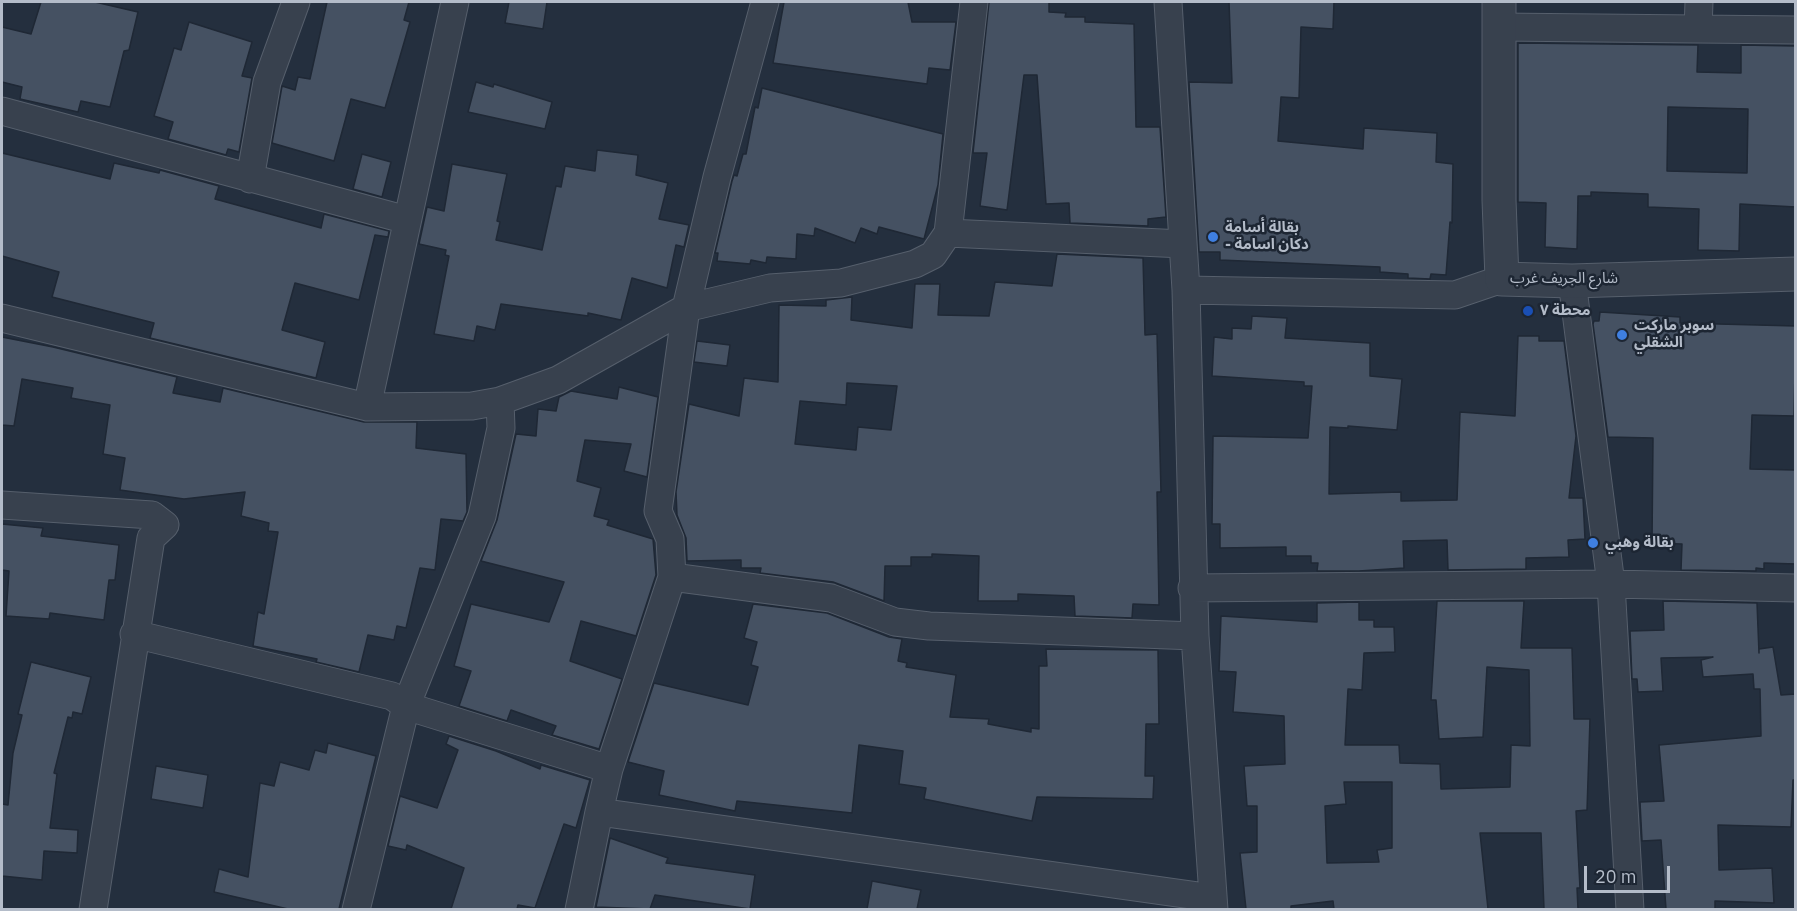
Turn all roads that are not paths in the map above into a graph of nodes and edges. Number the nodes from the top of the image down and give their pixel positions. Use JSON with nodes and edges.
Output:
{"nodes":[{"id":1,"x":296,"y":2,"type":"edge"},
{"id":2,"x":455,"y":2,"type":"edge"},
{"id":3,"x":765,"y":2,"type":"edge"},
{"id":4,"x":974,"y":2,"type":"edge"},
{"id":5,"x":1168,"y":2,"type":"edge"},
{"id":6,"x":1699,"y":2,"type":"edge"},
{"id":7,"x":1499,"y":14,"type":"edge"},
{"id":8,"x":1698,"y":29,"type":"junction"},
{"id":9,"x":1796,"y":30,"type":"edge"},
{"id":10,"x":2,"y":111,"type":"edge"},
{"id":11,"x":250,"y":179,"type":"junction"},
{"id":12,"x":407,"y":220,"type":"junction"},
{"id":13,"x":948,"y":233,"type":"junction"},
{"id":14,"x":1183,"y":244,"type":"junction"},
{"id":15,"x":1796,"y":274,"type":"edge"},
{"id":16,"x":1502,"y":279,"type":"junction"},
{"id":17,"x":1572,"y":281,"type":"junction"},
{"id":18,"x":1186,"y":290,"type":"junction"},
{"id":19,"x":686,"y":308,"type":"junction"},
{"id":20,"x":2,"y":318,"type":"edge"},
{"id":21,"x":500,"y":402,"type":"junction"},
{"id":22,"x":367,"y":407,"type":"junction"},
{"id":23,"x":2,"y":505,"type":"edge"},
{"id":24,"x":672,"y":577,"type":"junction"},
{"id":25,"x":1611,"y":584,"type":"junction"},
{"id":26,"x":1192,"y":588,"type":"junction"},
{"id":27,"x":1796,"y":588,"type":"edge"},
{"id":28,"x":134,"y":634,"type":"junction"},
{"id":29,"x":1195,"y":636,"type":"junction"},
{"id":30,"x":406,"y":706,"type":"junction"},
{"id":31,"x":609,"y":769,"type":"junction"},
{"id":32,"x":599,"y":812,"type":"junction"},
{"id":33,"x":1214,"y":904,"type":"edge"},
{"id":34,"x":101,"y":908,"type":"edge"},
{"id":35,"x":356,"y":909,"type":"edge"},
{"id":36,"x":579,"y":909,"type":"edge"},
{"id":37,"x":1630,"y":909,"type":"edge"}],
"edges":[{"from":1,"to":11,"type":"street"},
{"from":2,"to":12,"type":"street"},
{"from":3,"to":19,"type":"street"},
{"from":4,"to":13,"type":"street"},
{"from":5,"to":14,"type":"street"},
{"from":6,"to":8,"type":"street"},
{"from":7,"to":8,"type":"street"},
{"from":7,"to":16,"type":"street","name":"شارع الجريف غرب"},
{"from":8,"to":9,"type":"street"},
{"from":10,"to":11,"type":"street"},
{"from":11,"to":12,"type":"street"},
{"from":12,"to":22,"type":"street"},
{"from":13,"to":14,"type":"street"},
{"from":13,"to":19,"type":"street"},
{"from":14,"to":18,"type":"street"},
{"from":15,"to":17,"type":"street","name":"شارع الجريف غرب"},
{"from":16,"to":17,"type":"street","name":"شارع الجريف غرب"},
{"from":16,"to":18,"type":"street"},
{"from":17,"to":25,"type":"street"},
{"from":18,"to":26,"type":"street"},
{"from":19,"to":21,"type":"street"},
{"from":19,"to":24,"type":"street"},
{"from":20,"to":22,"type":"street"},
{"from":21,"to":22,"type":"street"},
{"from":21,"to":30,"type":"street"},
{"from":23,"to":28,"type":"street"},
{"from":24,"to":29,"type":"street"},
{"from":24,"to":31,"type":"street"},
{"from":25,"to":26,"type":"street"},
{"from":25,"to":27,"type":"street"},
{"from":25,"to":37,"type":"street"},
{"from":26,"to":29,"type":"street"},
{"from":28,"to":30,"type":"street"},
{"from":28,"to":34,"type":"street"},
{"from":29,"to":33,"type":"street"},
{"from":30,"to":31,"type":"street"},
{"from":30,"to":35,"type":"street"},
{"from":31,"to":32,"type":"street"},
{"from":32,"to":33,"type":"street"},
{"from":32,"to":36,"type":"street"}]}
